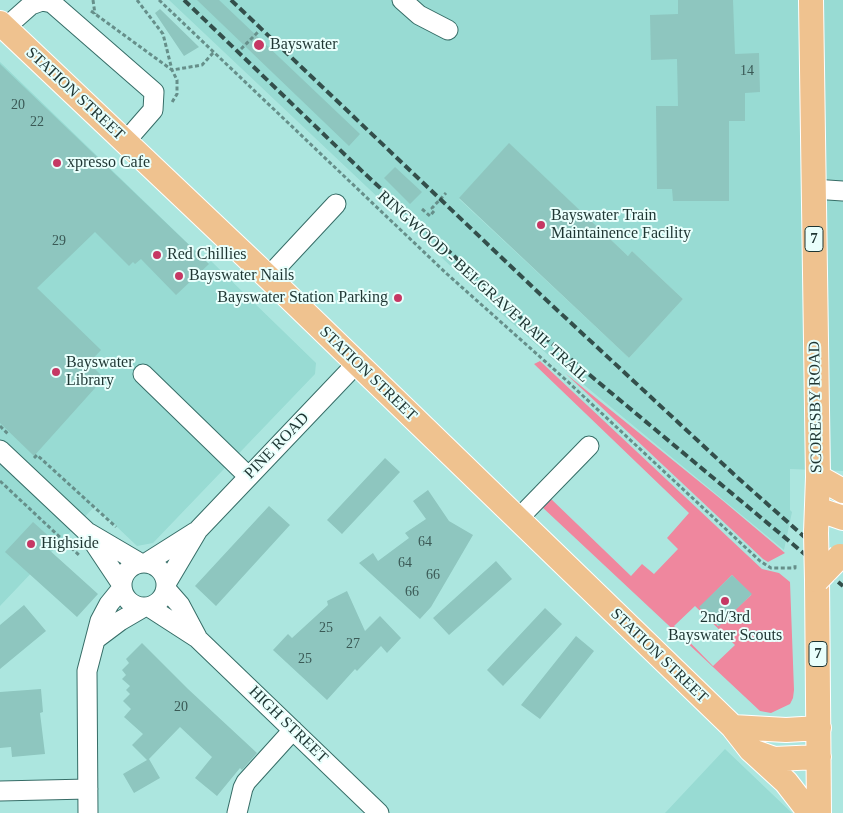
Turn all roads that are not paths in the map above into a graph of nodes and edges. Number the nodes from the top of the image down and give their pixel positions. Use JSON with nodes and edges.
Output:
{"nodes":[{"id":1,"x":402,"y":0,"type":"edge"},
{"id":2,"x":811,"y":0,"type":"edge"},
{"id":3,"x":2,"y":26,"type":"edge"},
{"id":4,"x":448,"y":30,"type":"dead end"},
{"id":5,"x":125,"y":142,"type":"junction"},
{"id":6,"x":813,"y":190,"type":"junction"},
{"id":7,"x":843,"y":191,"type":"edge"},
{"id":8,"x":336,"y":204,"type":"dead end"},
{"id":9,"x":268,"y":277,"type":"junction"},
{"id":10,"x":357,"y":363,"type":"junction"},
{"id":11,"x":143,"y":374,"type":"dead end"},
{"id":12,"x":7,"y":444,"type":"edge"},
{"id":13,"x":589,"y":446,"type":"dead end"},
{"id":14,"x":248,"y":476,"type":"junction"},
{"id":15,"x":818,"y":477,"type":"junction"},
{"id":16,"x":843,"y":491,"type":"edge"},
{"id":17,"x":816,"y":509,"type":"junction"},
{"id":18,"x":843,"y":518,"type":"edge"},
{"id":19,"x":518,"y":519,"type":"junction"},
{"id":20,"x":198,"y":530,"type":"junction"},
{"id":21,"x":86,"y":531,"type":"junction"},
{"id":22,"x":842,"y":555,"type":"edge"},
{"id":23,"x":143,"y":563,"type":"junction"},
{"id":24,"x":817,"y":580,"type":"junction"},
{"id":25,"x":122,"y":587,"type":"junction"},
{"id":26,"x":166,"y":587,"type":"junction"},
{"id":27,"x":146,"y":607,"type":"junction"},
{"id":28,"x":197,"y":638,"type":"junction"},
{"id":29,"x":96,"y":639,"type":"junction"},
{"id":30,"x":733,"y":727,"type":"junction"},
{"id":31,"x":819,"y":728,"type":"junction"},
{"id":32,"x":293,"y":730,"type":"junction"},
{"id":33,"x":751,"y":750,"type":"junction"},
{"id":34,"x":819,"y":757,"type":"junction"},
{"id":35,"x":88,"y":790,"type":"junction"},
{"id":36,"x":0,"y":791,"type":"edge"},
{"id":37,"x":88,"y":813,"type":"edge"},
{"id":38,"x":237,"y":813,"type":"edge"},
{"id":39,"x":378,"y":813,"type":"edge"},
{"id":40,"x":810,"y":813,"type":"edge"},
{"id":41,"x":819,"y":813,"type":"edge"}],
"edges":[{"from":1,"to":4,"type":"street"},
{"from":2,"to":6,"type":"main road","name":"SCORESBY ROAD","number":"7"},
{"from":3,"to":5,"type":"main road","name":"STATION STREET"},
{"from":3,"to":5,"type":"street"},
{"from":5,"to":9,"type":"main road","name":"STATION STREET"},
{"from":6,"to":7,"type":"street"},
{"from":6,"to":15,"type":"main road","name":"SCORESBY ROAD","number":"7"},
{"from":8,"to":9,"type":"street"},
{"from":9,"to":10,"type":"main road","name":"STATION STREET"},
{"from":10,"to":14,"type":"street","name":"PINE ROAD"},
{"from":10,"to":19,"type":"main road","name":"STATION STREET"},
{"from":11,"to":14,"type":"street"},
{"from":12,"to":21,"type":"street"},
{"from":13,"to":19,"type":"street"},
{"from":14,"to":20,"type":"street","name":"PINE ROAD"},
{"from":15,"to":16,"type":"main road"},
{"from":15,"to":17,"type":"main road","name":"SCORESBY ROAD","number":"7"},
{"from":17,"to":18,"type":"main road"},
{"from":17,"to":24,"type":"main road","name":"SCORESBY ROAD","number":"7","bridge":true},
{"from":19,"to":30,"type":"main road","name":"STATION STREET"},
{"from":20,"to":23,"type":"street","name":"PINE ROAD"},
{"from":20,"to":26,"type":"street","name":"PINE ROAD"},
{"from":21,"to":23,"type":"street"},
{"from":21,"to":25,"type":"street"},
{"from":22,"to":24,"type":"main road","bridge":true},
{"from":23,"to":25,"type":"street"},
{"from":23,"to":26,"type":"street"},
{"from":24,"to":31,"type":"main road","name":"SCORESBY ROAD","number":"7"},
{"from":25,"to":27,"type":"street"},
{"from":25,"to":29,"type":"street"},
{"from":26,"to":27,"type":"street"},
{"from":26,"to":28,"type":"street","name":"HIGH STREET"},
{"from":27,"to":28,"type":"street","name":"HIGH STREET"},
{"from":27,"to":29,"type":"street"},
{"from":28,"to":32,"type":"street","name":"HIGH STREET"},
{"from":29,"to":35,"type":"street"},
{"from":30,"to":31,"type":"main road"},
{"from":30,"to":33,"type":"main road","name":"STATION STREET"},
{"from":31,"to":34,"type":"main road","name":"SCORESBY ROAD","number":"7"},
{"from":32,"to":38,"type":"street"},
{"from":32,"to":39,"type":"street","name":"HIGH STREET"},
{"from":33,"to":34,"type":"main road"},
{"from":33,"to":40,"type":"main road","name":"STATION STREET"},
{"from":34,"to":41,"type":"main road","name":"SCORESBY ROAD","number":"7"},
{"from":35,"to":36,"type":"street"},
{"from":35,"to":37,"type":"street"}]}
